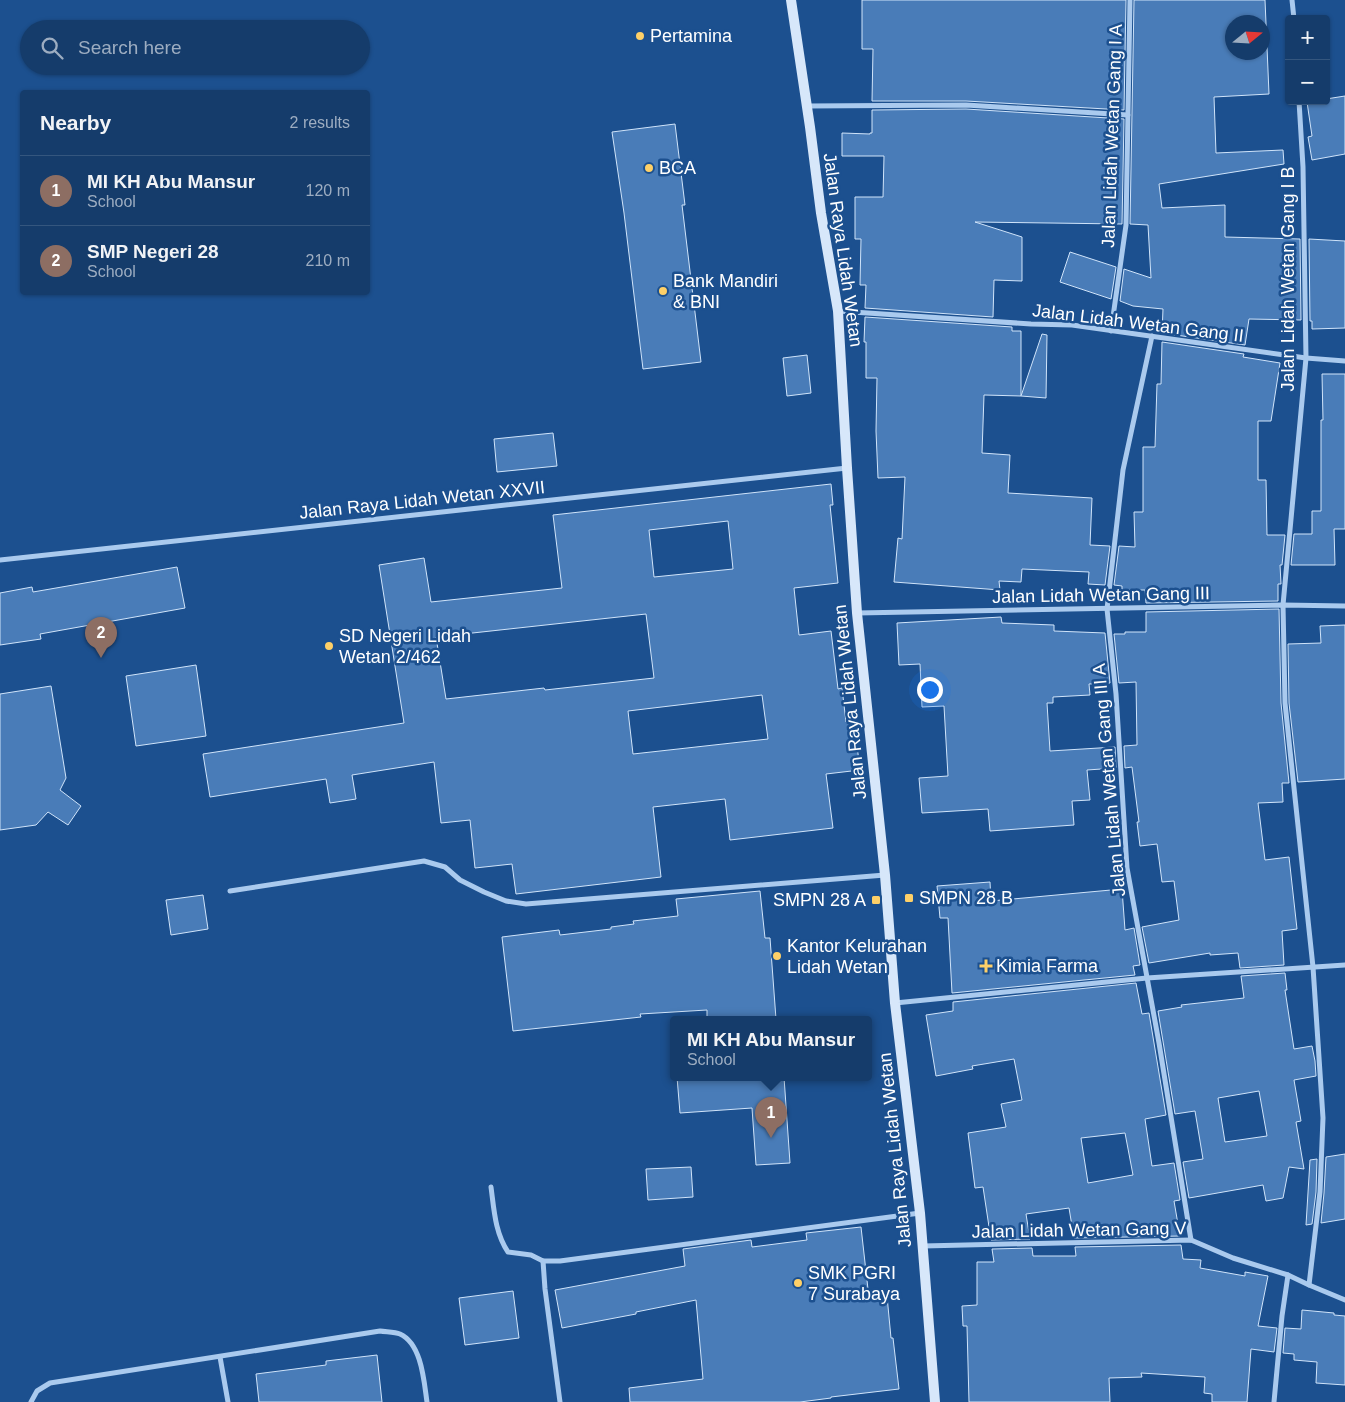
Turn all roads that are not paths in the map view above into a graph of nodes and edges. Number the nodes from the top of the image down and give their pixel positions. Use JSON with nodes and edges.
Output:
{"nodes":[{"id":1,"x":791,"y":0,"type":"edge"},
{"id":2,"x":1130,"y":0,"type":"edge"},
{"id":3,"x":1292,"y":0,"type":"edge"},
{"id":4,"x":1294,"y":15,"type":"edge"},
{"id":5,"x":1299,"y":105,"type":"edge"},
{"id":6,"x":807,"y":106,"type":"junction"},
{"id":7,"x":1128,"y":115,"type":"junction"},
{"id":8,"x":838,"y":311,"type":"junction"},
{"id":9,"x":1111,"y":331,"type":"junction"},
{"id":10,"x":1152,"y":336,"type":"junction"},
{"id":11,"x":1306,"y":358,"type":"junction"},
{"id":12,"x":1345,"y":361,"type":"edge"},
{"id":13,"x":846,"y":468,"type":"junction"},
{"id":14,"x":0,"y":560,"type":"edge"},
{"id":15,"x":1283,"y":605,"type":"junction"},
{"id":16,"x":1345,"y":606,"type":"edge"},
{"id":17,"x":1107,"y":610,"type":"junction"},
{"id":18,"x":857,"y":613,"type":"junction"},
{"id":19,"x":885,"y":875,"type":"junction"},
{"id":20,"x":230,"y":891,"type":"dead end"},
{"id":21,"x":1345,"y":965,"type":"edge"},
{"id":22,"x":1313,"y":967,"type":"junction"},
{"id":23,"x":1147,"y":978,"type":"junction"},
{"id":24,"x":895,"y":1003,"type":"junction"},
{"id":25,"x":492,"y":1187,"type":"dead end"},
{"id":26,"x":920,"y":1213,"type":"junction"},
{"id":27,"x":1191,"y":1240,"type":"junction"},
{"id":28,"x":922,"y":1246,"type":"junction"},
{"id":29,"x":543,"y":1261,"type":"junction"},
{"id":30,"x":1288,"y":1275,"type":"junction"},
{"id":31,"x":1309,"y":1285,"type":"junction"},
{"id":32,"x":1345,"y":1300,"type":"edge"},
{"id":33,"x":220,"y":1356,"type":"junction"},
{"id":34,"x":31,"y":1402,"type":"edge"},
{"id":35,"x":228,"y":1402,"type":"edge"},
{"id":36,"x":427,"y":1402,"type":"edge"},
{"id":37,"x":560,"y":1402,"type":"edge"},
{"id":38,"x":934,"y":1402,"type":"edge"},
{"id":39,"x":1274,"y":1402,"type":"edge"}],
"edges":[{"from":1,"to":6,"type":"main road","name":"Jalan Raya Lidah Wetan"},
{"from":2,"to":7,"type":"street","name":"Jalan Lidah Wetan Gang I A"},
{"from":3,"to":4,"type":"street"},
{"from":5,"to":11,"type":"street","name":"Jalan Lidah Wetan Gang I B"},
{"from":6,"to":7,"type":"street"},
{"from":6,"to":8,"type":"main road","name":"Jalan Raya Lidah Wetan"},
{"from":7,"to":9,"type":"street","name":"Jalan Lidah Wetan Gang I A"},
{"from":8,"to":9,"type":"street","name":"Jalan Lidah Wetan Gang II"},
{"from":8,"to":13,"type":"main road","name":"Jalan Raya Lidah Wetan"},
{"from":9,"to":10,"type":"street","name":"Jalan Lidah Wetan Gang II"},
{"from":10,"to":11,"type":"street","name":"Jalan Lidah Wetan Gang II"},
{"from":10,"to":17,"type":"street","name":"Jalan Lidah Wetan Gang III A"},
{"from":11,"to":12,"type":"street","name":"Jalan Lidah Wetan Gang II"},
{"from":11,"to":15,"type":"street","name":"Jalan Lidah Wetan Gang I B"},
{"from":13,"to":14,"type":"street","name":"Jalan Raya Lidah Wetan XXVII"},
{"from":13,"to":18,"type":"main road","name":"Jalan Raya Lidah Wetan"},
{"from":15,"to":16,"type":"street","name":"Jalan Lidah Wetan Gang III"},
{"from":15,"to":17,"type":"street","name":"Jalan Lidah Wetan Gang III"},
{"from":15,"to":22,"type":"street","name":"Jalan Lidah Wetan Gang I B"},
{"from":17,"to":18,"type":"street","name":"Jalan Lidah Wetan Gang III"},
{"from":17,"to":23,"type":"street","name":"Jalan Lidah Wetan Gang III A"},
{"from":18,"to":19,"type":"main road","name":"Jalan Raya Lidah Wetan"},
{"from":19,"to":20,"type":"street"},
{"from":19,"to":24,"type":"main road","name":"Jalan Raya Lidah Wetan"},
{"from":21,"to":22,"type":"street"},
{"from":22,"to":23,"type":"street"},
{"from":22,"to":31,"type":"street","name":"Jalan Lidah Wetan Gang I B"},
{"from":23,"to":24,"type":"street"},
{"from":23,"to":27,"type":"street","name":"Jalan Lidah Wetan Gang III A"},
{"from":24,"to":26,"type":"main road","name":"Jalan Raya Lidah Wetan"},
{"from":25,"to":29,"type":"street"},
{"from":26,"to":28,"type":"main road","name":"Jalan Raya Lidah Wetan"},
{"from":26,"to":29,"type":"street"},
{"from":27,"to":28,"type":"street","name":"Jalan Lidah Wetan Gang V"},
{"from":27,"to":30,"type":"street","name":"Jalan Lidah Wetan Gang V"},
{"from":28,"to":38,"type":"main road","name":"Jalan Raya Lidah Wetan"},
{"from":29,"to":37,"type":"street"},
{"from":30,"to":31,"type":"street","name":"Jalan Lidah Wetan Gang V"},
{"from":30,"to":39,"type":"street"},
{"from":31,"to":32,"type":"street","name":"Jalan Lidah Wetan Gang V"},
{"from":33,"to":34,"type":"street"},
{"from":33,"to":35,"type":"street"},
{"from":33,"to":36,"type":"street"}]}
